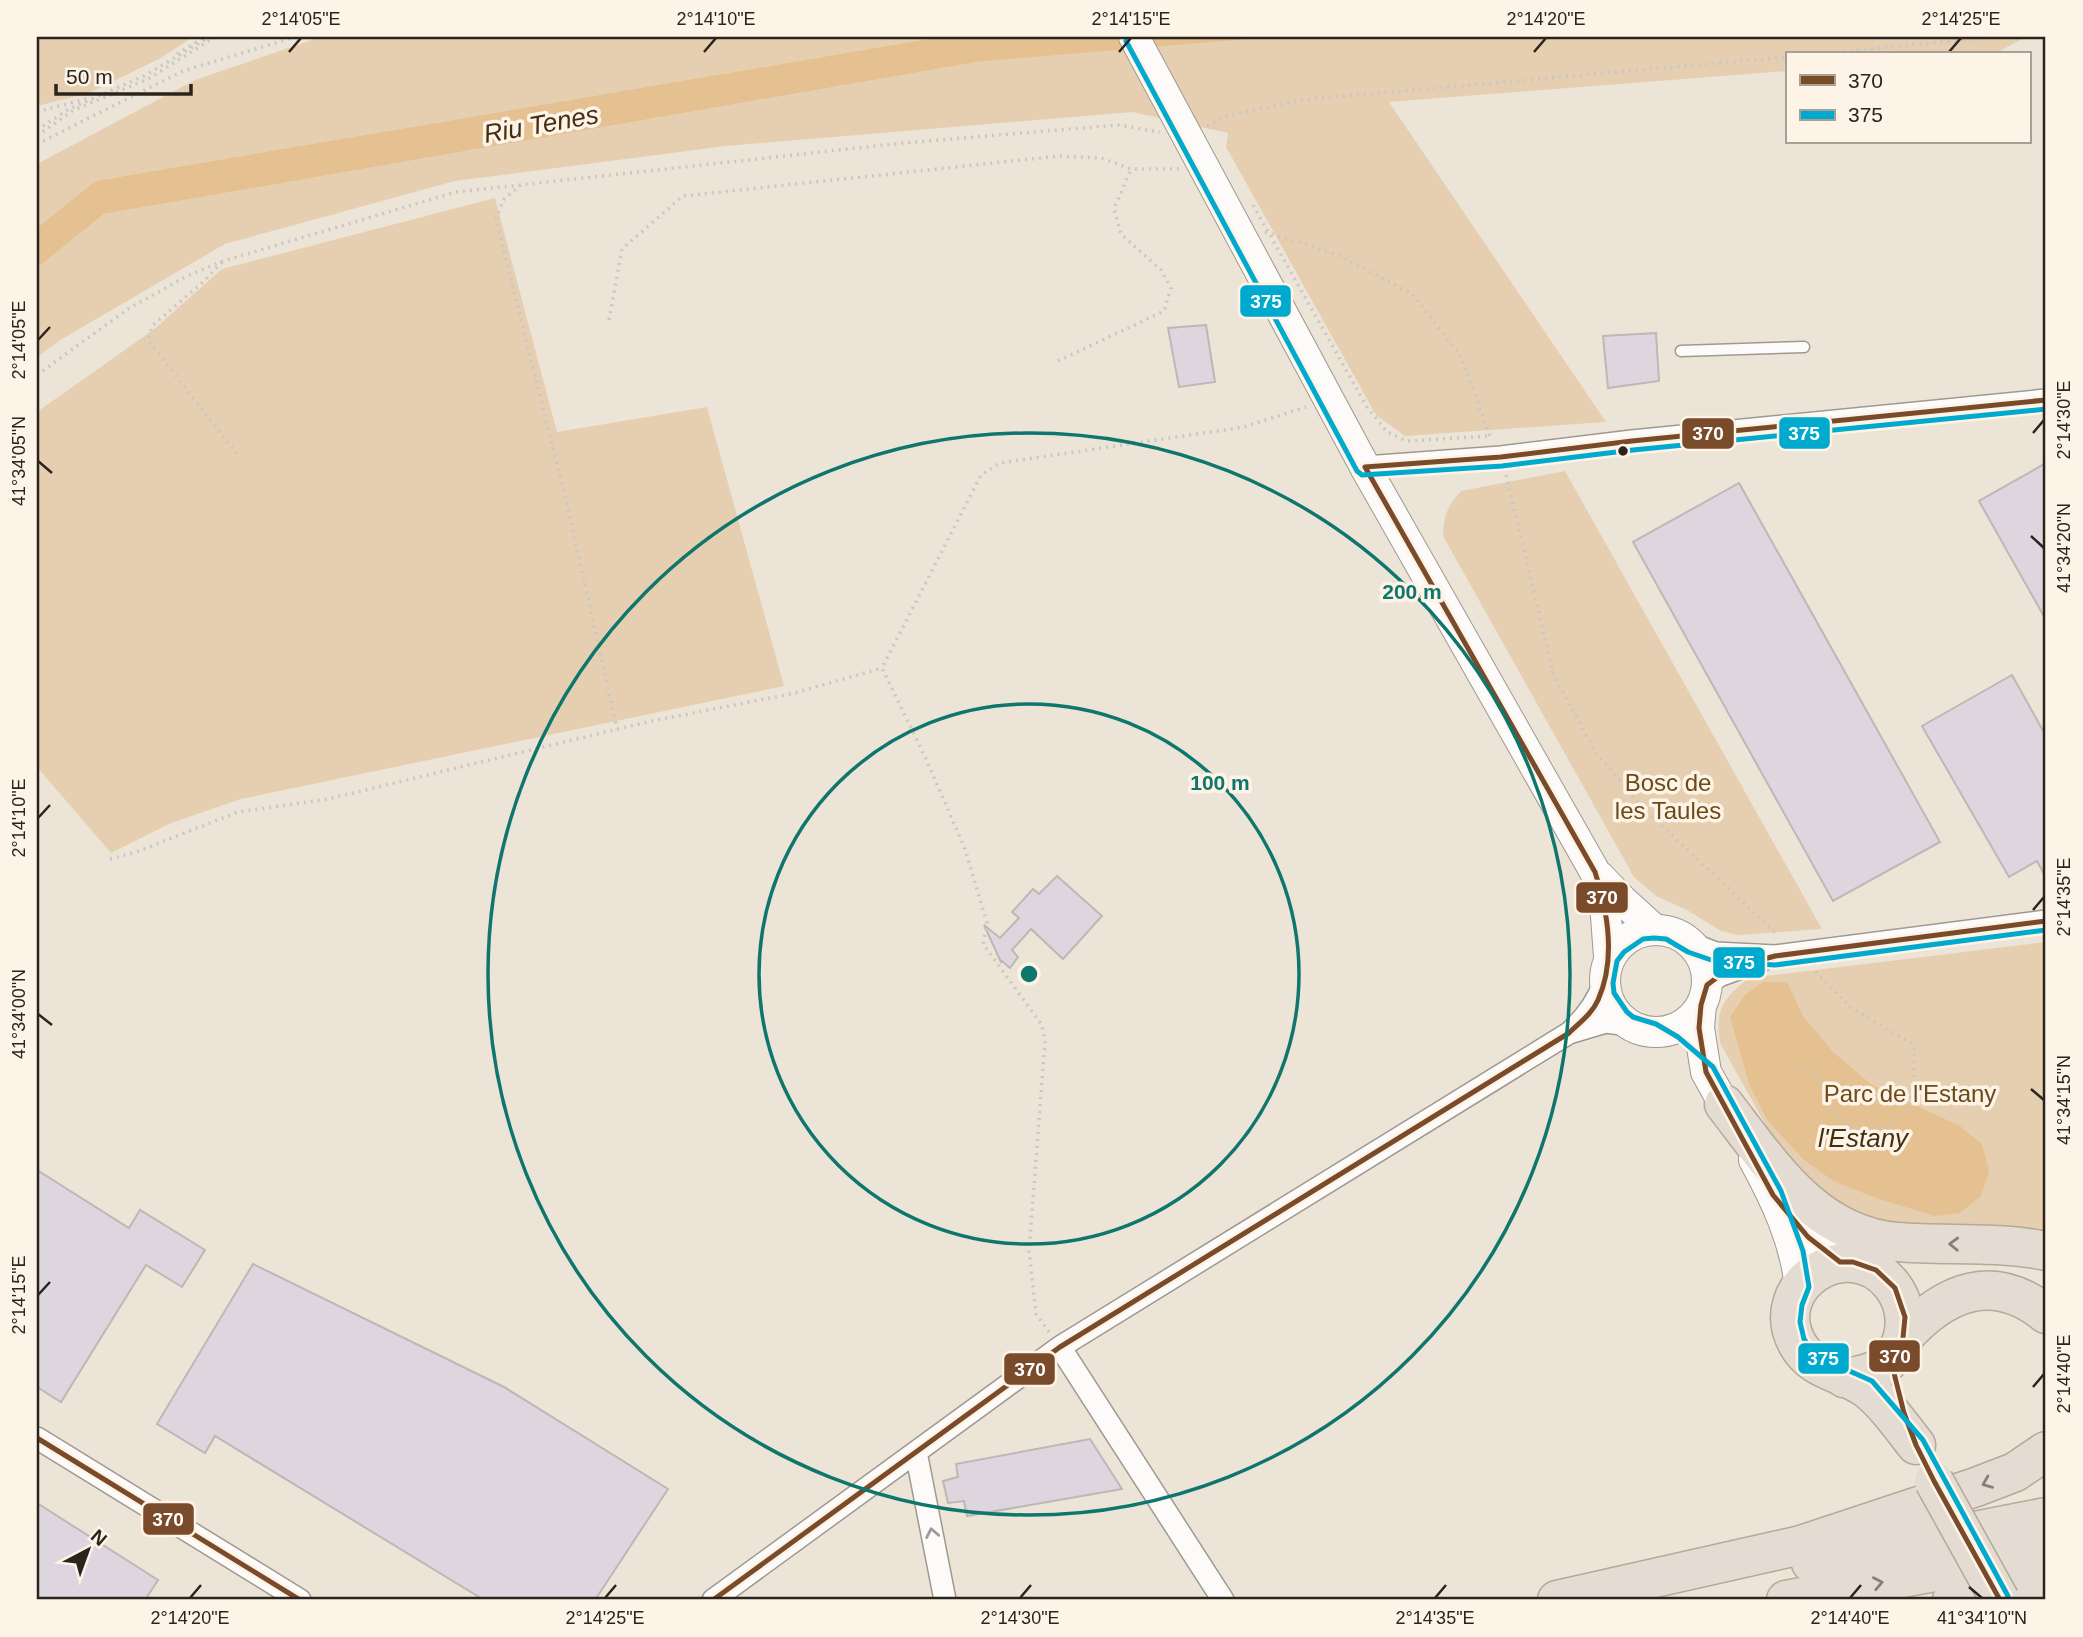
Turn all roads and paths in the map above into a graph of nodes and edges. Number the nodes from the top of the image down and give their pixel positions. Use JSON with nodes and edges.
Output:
{"nodes":[{"id":1,"x":207,"y":37,"type":"edge"},
{"id":2,"x":215,"y":37,"type":"edge"},
{"id":3,"x":295,"y":37,"type":"edge"},
{"id":4,"x":1134,"y":37,"type":"edge"},
{"id":5,"x":1996,"y":37,"type":"edge"},
{"id":6,"x":1836,"y":52,"type":"edge"},
{"id":7,"x":1786,"y":57,"type":"edge"},
{"id":8,"x":85,"y":103,"type":"junction"},
{"id":9,"x":37,"y":112,"type":"edge"},
{"id":10,"x":37,"y":130,"type":"edge"},
{"id":11,"x":1195,"y":130,"type":"junction"},
{"id":12,"x":37,"y":135,"type":"edge"},
{"id":13,"x":37,"y":144,"type":"edge"},
{"id":14,"x":1203,"y":168,"type":"junction"},
{"id":15,"x":1131,"y":169,"type":"junction"},
{"id":16,"x":522,"y":184,"type":"junction"},
{"id":17,"x":1250,"y":198,"type":"dead end"},
{"id":18,"x":1232,"y":222,"type":"junction"},
{"id":19,"x":1270,"y":234,"type":"junction"},
{"id":20,"x":223,"y":261,"type":"junction"},
{"id":21,"x":609,"y":320,"type":"dead end"},
{"id":22,"x":1804,"y":347,"type":"dead end"},
{"id":23,"x":1681,"y":351,"type":"dead end"},
{"id":24,"x":1058,"y":361,"type":"dead end"},
{"id":25,"x":37,"y":375,"type":"edge"},
{"id":26,"x":1328,"y":400,"type":"junction"},
{"id":27,"x":2046,"y":400,"type":"edge"},
{"id":28,"x":1490,"y":436,"type":"junction"},
{"id":29,"x":1501,"y":457,"type":"junction"},
{"id":30,"x":240,"y":458,"type":"dead end"},
{"id":31,"x":1365,"y":467,"type":"junction"},
{"id":32,"x":882,"y":668,"type":"junction"},
{"id":33,"x":617,"y":729,"type":"junction"},
{"id":34,"x":110,"y":859,"type":"dead end"},
{"id":35,"x":1595,"y":872,"type":"junction"},
{"id":36,"x":2046,"y":921,"type":"edge"},
{"id":37,"x":1654,"y":929,"type":"junction"},
{"id":38,"x":1692,"y":944,"type":"junction"},
{"id":39,"x":1798,"y":954,"type":"junction"},
{"id":40,"x":1775,"y":956,"type":"junction"},
{"id":41,"x":1607,"y":970,"type":"junction"},
{"id":42,"x":1704,"y":995,"type":"junction"},
{"id":43,"x":1641,"y":1029,"type":"junction"},
{"id":44,"x":1569,"y":1033,"type":"junction"},
{"id":45,"x":1802,"y":1070,"type":"dead end"},
{"id":46,"x":1715,"y":1088,"type":"junction"},
{"id":47,"x":1773,"y":1195,"type":"junction"},
{"id":48,"x":2046,"y":1251,"type":"edge"},
{"id":49,"x":1840,"y":1262,"type":"junction"},
{"id":50,"x":1885,"y":1277,"type":"junction"},
{"id":51,"x":2046,"y":1277,"type":"edge"},
{"id":52,"x":1800,"y":1287,"type":"junction"},
{"id":53,"x":2046,"y":1314,"type":"edge"},
{"id":54,"x":1899,"y":1346,"type":"junction"},
{"id":55,"x":1060,"y":1347,"type":"junction"},
{"id":56,"x":1844,"y":1377,"type":"junction"},
{"id":57,"x":37,"y":1438,"type":"edge"},
{"id":58,"x":1916,"y":1445,"type":"junction"},
{"id":59,"x":2046,"y":1451,"type":"edge"},
{"id":60,"x":916,"y":1452,"type":"junction"},
{"id":61,"x":2046,"y":1517,"type":"edge"},
{"id":62,"x":2046,"y":1550,"type":"edge"},
{"id":63,"x":2046,"y":1583,"type":"edge"},
{"id":64,"x":300,"y":1600,"type":"edge"},
{"id":65,"x":713,"y":1600,"type":"edge"},
{"id":66,"x":945,"y":1600,"type":"edge"},
{"id":67,"x":1223,"y":1600,"type":"edge"},
{"id":68,"x":1557,"y":1600,"type":"edge"},
{"id":69,"x":1622,"y":1600,"type":"edge"},
{"id":70,"x":1786,"y":1600,"type":"edge"},
{"id":71,"x":1952,"y":1600,"type":"edge"},
{"id":72,"x":2000,"y":1600,"type":"edge"}],
"edges":[{"from":1,"to":8,"type":"path"},
{"from":2,"to":8,"type":"path"},
{"from":3,"to":13,"type":"path"},
{"from":4,"to":11,"type":"street"},
{"from":5,"to":6,"type":"path"},
{"from":7,"to":11,"type":"path"},
{"from":8,"to":9,"type":"path"},
{"from":8,"to":10,"type":"path"},
{"from":8,"to":12,"type":"path"},
{"from":11,"to":14,"type":"street"},
{"from":11,"to":16,"type":"path"},
{"from":14,"to":15,"type":"path"},
{"from":14,"to":18,"type":"street"},
{"from":15,"to":21,"type":"path"},
{"from":15,"to":24,"type":"path"},
{"from":16,"to":20,"type":"path"},
{"from":16,"to":33,"type":"path"},
{"from":17,"to":19,"type":"path"},
{"from":18,"to":19,"type":"path"},
{"from":18,"to":26,"type":"street"},
{"from":19,"to":28,"type":"path"},
{"from":19,"to":28,"type":"path"},
{"from":20,"to":25,"type":"path"},
{"from":20,"to":30,"type":"path"},
{"from":22,"to":23,"type":"lane"},
{"from":26,"to":31,"type":"street"},
{"from":26,"to":32,"type":"path"},
{"from":27,"to":29,"type":"street"},
{"from":28,"to":29,"type":"path"},
{"from":29,"to":31,"type":"street"},
{"from":29,"to":39,"type":"path"},
{"from":31,"to":35,"type":"street"},
{"from":32,"to":33,"type":"path"},
{"from":32,"to":55,"type":"path"},
{"from":33,"to":34,"type":"path"},
{"from":35,"to":37,"type":"street"},
{"from":35,"to":41,"type":"street"},
{"from":36,"to":39,"type":"street"},
{"from":37,"to":38,"type":"street"},
{"from":37,"to":41,"type":"street"},
{"from":38,"to":40,"type":"street"},
{"from":38,"to":42,"type":"street"},
{"from":39,"to":40,"type":"street"},
{"from":39,"to":45,"type":"path"},
{"from":40,"to":42,"type":"street"},
{"from":41,"to":43,"type":"street"},
{"from":41,"to":44,"type":"street"},
{"from":42,"to":43,"type":"street"},
{"from":42,"to":46,"type":"street"},
{"from":43,"to":44,"type":"street"},
{"from":43,"to":46,"type":"street"},
{"from":44,"to":55,"type":"street"},
{"from":46,"to":47,"type":"street"},
{"from":48,"to":46,"type":"highway","one_way":true},
{"from":47,"to":49,"type":"street"},
{"from":47,"to":52,"type":"street"},
{"from":49,"to":50,"type":"highway"},
{"from":49,"to":52,"type":"highway"},
{"from":50,"to":51,"type":"highway"},
{"from":50,"to":54,"type":"highway"},
{"from":52,"to":56,"type":"highway"},
{"from":53,"to":54,"type":"highway"},
{"from":54,"to":56,"type":"highway"},
{"from":54,"to":58,"type":"highway"},
{"from":55,"to":60,"type":"street"},
{"from":55,"to":67,"type":"street"},
{"from":56,"to":58,"type":"highway"},
{"from":57,"to":64,"type":"street"},
{"from":58,"to":72,"type":"highway","bridge":true},
{"from":59,"to":68,"type":"highway","one_way":true},
{"from":60,"to":65,"type":"street"},
{"from":66,"to":60,"type":"street","one_way":true},
{"from":61,"to":69,"type":"highway"},
{"from":70,"to":62,"type":"highway","one_way":true},
{"from":63,"to":71,"type":"highway"}]}
